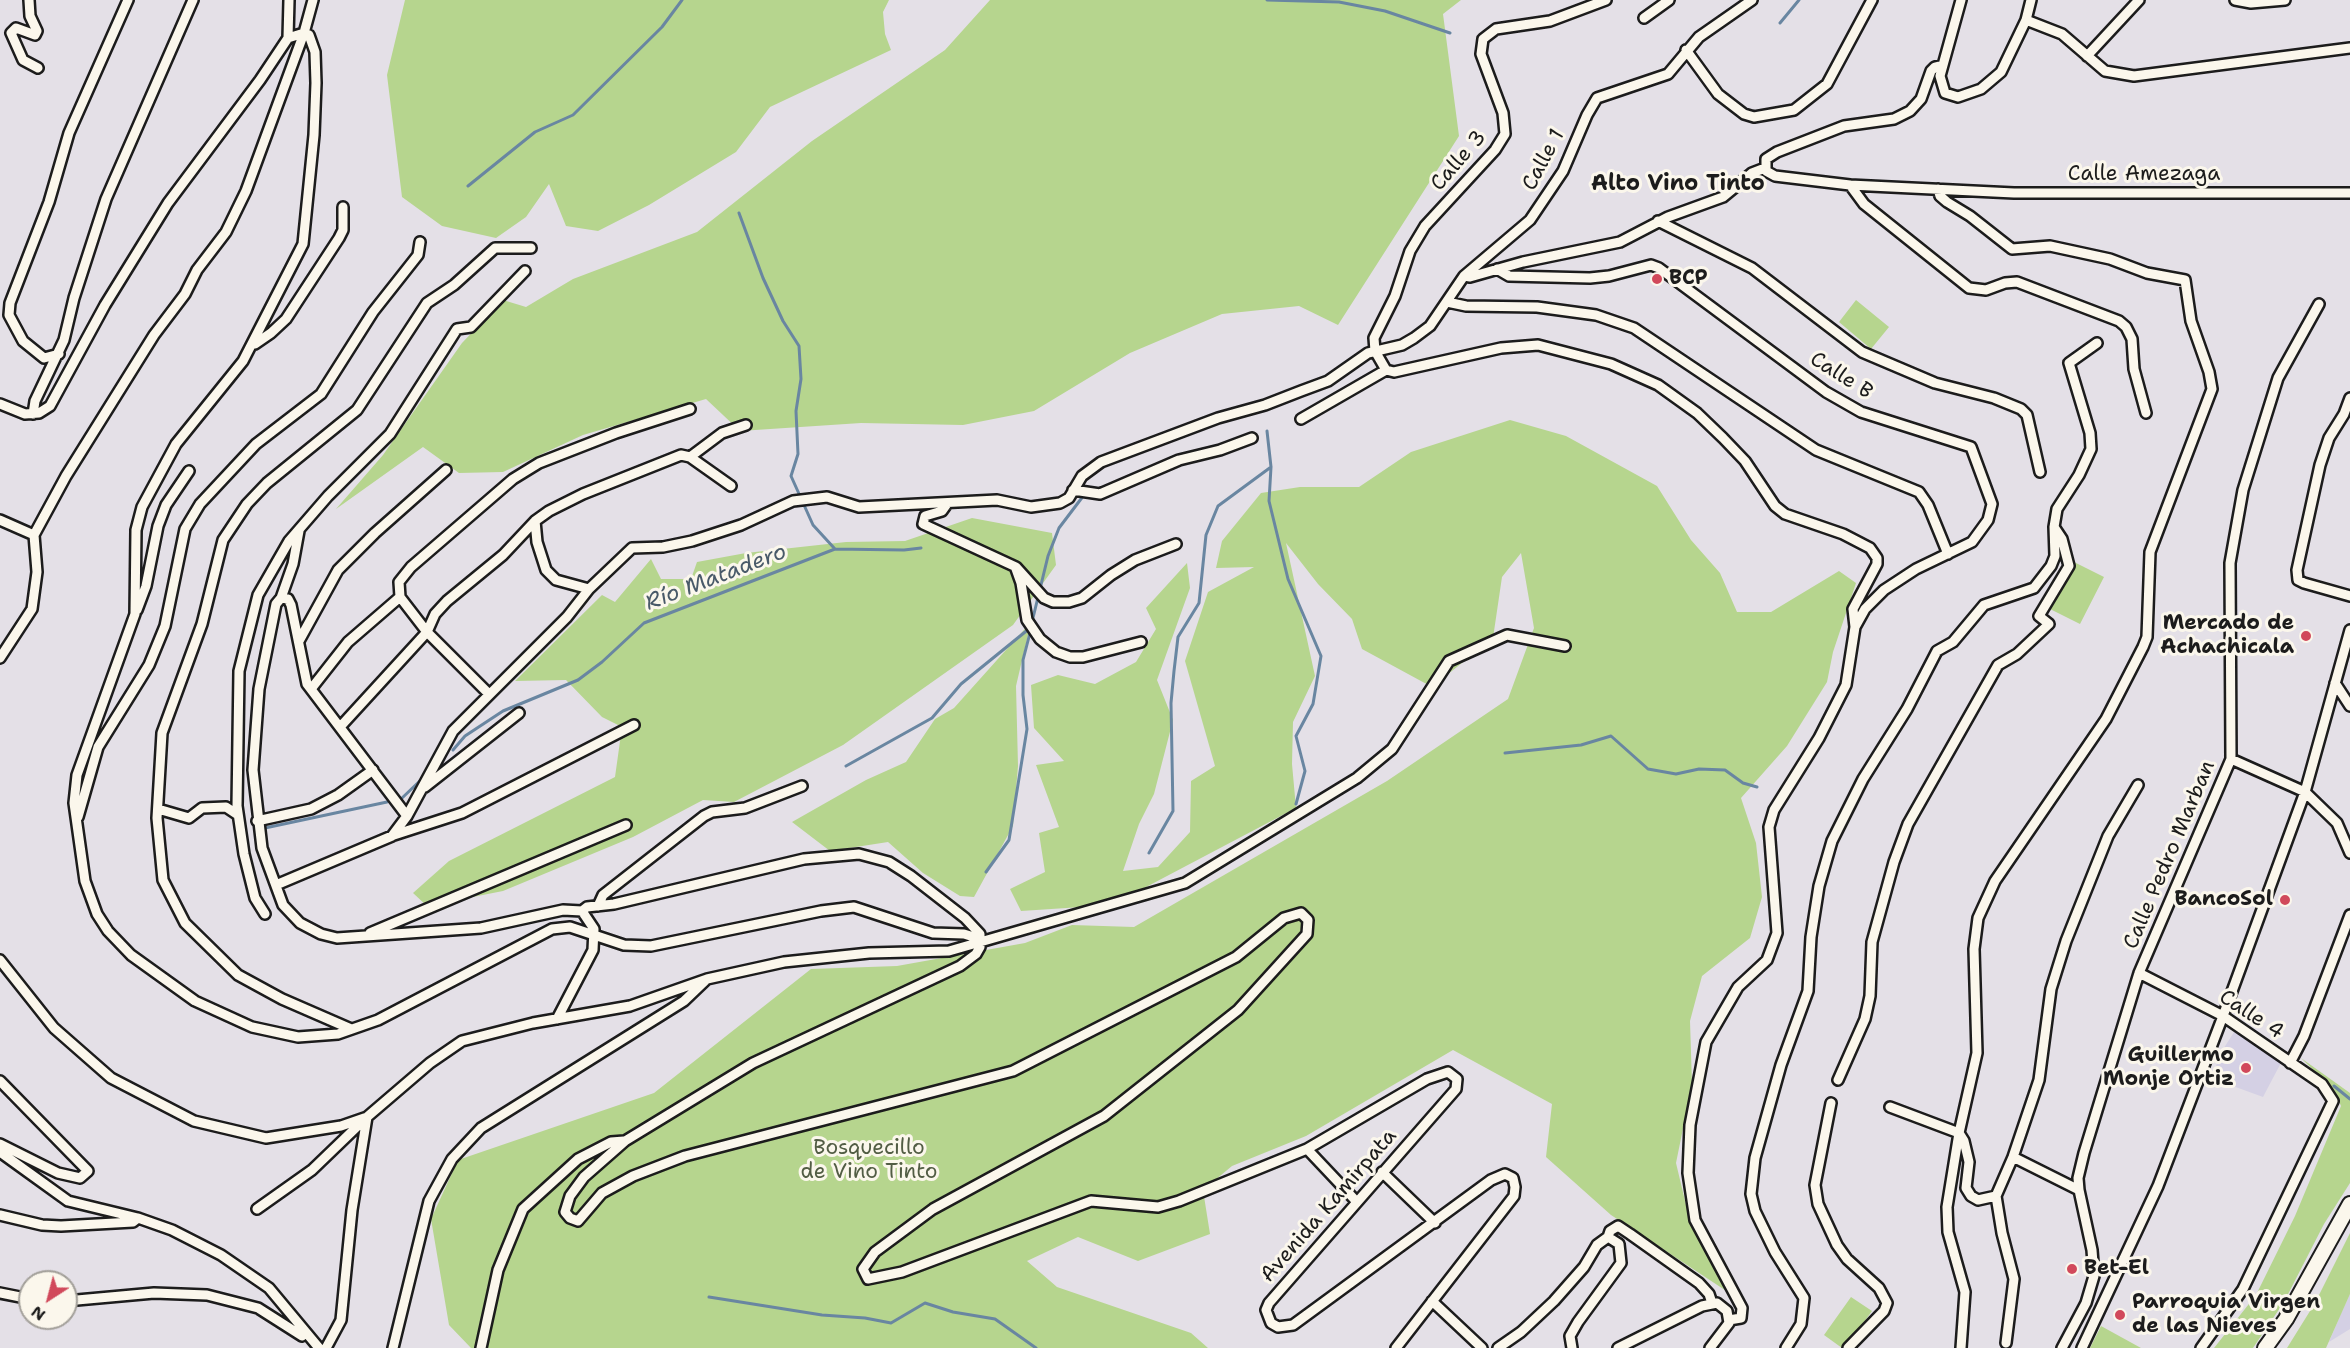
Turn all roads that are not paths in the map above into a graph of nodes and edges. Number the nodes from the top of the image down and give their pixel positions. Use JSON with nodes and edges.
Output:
{"nodes":[{"id":1,"x":29,"y":0,"type":"edge"},
{"id":2,"x":128,"y":0,"type":"edge"},
{"id":3,"x":193,"y":0,"type":"edge"},
{"id":4,"x":288,"y":0,"type":"edge"},
{"id":5,"x":313,"y":0,"type":"edge"},
{"id":6,"x":1606,"y":0,"type":"edge"},
{"id":7,"x":1669,"y":0,"type":"edge"},
{"id":8,"x":1752,"y":0,"type":"edge"},
{"id":9,"x":1872,"y":0,"type":"edge"},
{"id":10,"x":1961,"y":0,"type":"edge"},
{"id":11,"x":2031,"y":0,"type":"edge"},
{"id":12,"x":2139,"y":0,"type":"edge"},
{"id":13,"x":2235,"y":0,"type":"edge"},
{"id":14,"x":2285,"y":0,"type":"edge"},
{"id":15,"x":1644,"y":18,"type":"dead end"},
{"id":16,"x":2026,"y":20,"type":"junction"},
{"id":17,"x":304,"y":33,"type":"junction"},
{"id":18,"x":288,"y":38,"type":"junction"},
{"id":19,"x":2350,"y":48,"type":"edge"},
{"id":20,"x":1686,"y":50,"type":"junction"},
{"id":21,"x":2087,"y":56,"type":"junction"},
{"id":22,"x":1943,"y":65,"type":"junction"},
{"id":23,"x":38,"y":68,"type":"dead end"},
{"id":24,"x":1765,"y":168,"type":"junction"},
{"id":25,"x":1850,"y":184,"type":"junction"},
{"id":26,"x":1938,"y":189,"type":"junction"},
{"id":27,"x":2350,"y":192,"type":"edge"},
{"id":28,"x":343,"y":207,"type":"dead end"},
{"id":29,"x":1658,"y":221,"type":"junction"},
{"id":30,"x":420,"y":242,"type":"dead end"},
{"id":31,"x":531,"y":248,"type":"dead end"},
{"id":32,"x":1497,"y":269,"type":"junction"},
{"id":33,"x":525,"y":271,"type":"dead end"},
{"id":34,"x":1464,"y":276,"type":"junction"},
{"id":35,"x":1447,"y":302,"type":"junction"},
{"id":36,"x":2319,"y":304,"type":"dead end"},
{"id":37,"x":2097,"y":343,"type":"dead end"},
{"id":38,"x":253,"y":345,"type":"junction"},
{"id":39,"x":1375,"y":351,"type":"junction"},
{"id":40,"x":59,"y":354,"type":"junction"},
{"id":41,"x":1386,"y":370,"type":"junction"},
{"id":42,"x":2350,"y":398,"type":"edge"},
{"id":43,"x":0,"y":404,"type":"edge"},
{"id":44,"x":690,"y":409,"type":"dead end"},
{"id":45,"x":2146,"y":413,"type":"dead end"},
{"id":46,"x":33,"y":414,"type":"junction"},
{"id":47,"x":2347,"y":416,"type":"edge"},
{"id":48,"x":1301,"y":419,"type":"dead end"},
{"id":49,"x":746,"y":425,"type":"dead end"},
{"id":50,"x":1252,"y":438,"type":"dead end"},
{"id":51,"x":690,"y":457,"type":"junction"},
{"id":52,"x":446,"y":470,"type":"dead end"},
{"id":53,"x":189,"y":471,"type":"dead end"},
{"id":54,"x":2040,"y":472,"type":"dead end"},
{"id":55,"x":731,"y":486,"type":"dead end"},
{"id":56,"x":1073,"y":490,"type":"junction"},
{"id":57,"x":947,"y":504,"type":"junction"},
{"id":58,"x":0,"y":520,"type":"edge"},
{"id":59,"x":535,"y":520,"type":"junction"},
{"id":60,"x":2054,"y":527,"type":"junction"},
{"id":61,"x":299,"y":529,"type":"junction"},
{"id":62,"x":34,"y":535,"type":"junction"},
{"id":63,"x":1176,"y":544,"type":"dead end"},
{"id":64,"x":1948,"y":554,"type":"junction"},
{"id":65,"x":1015,"y":567,"type":"junction"},
{"id":66,"x":589,"y":589,"type":"junction"},
{"id":67,"x":2350,"y":596,"type":"edge"},
{"id":68,"x":400,"y":597,"type":"junction"},
{"id":69,"x":281,"y":598,"type":"junction"},
{"id":70,"x":135,"y":614,"type":"junction"},
{"id":71,"x":1855,"y":627,"type":"junction"},
{"id":72,"x":2350,"y":630,"type":"edge"},
{"id":73,"x":427,"y":632,"type":"junction"},
{"id":74,"x":299,"y":641,"type":"junction"},
{"id":75,"x":1141,"y":642,"type":"dead end"},
{"id":76,"x":1565,"y":646,"type":"dead end"},
{"id":77,"x":0,"y":659,"type":"edge"},
{"id":78,"x":2335,"y":683,"type":"junction"},
{"id":79,"x":311,"y":690,"type":"junction"},
{"id":80,"x":489,"y":694,"type":"junction"},
{"id":81,"x":2350,"y":706,"type":"edge"},
{"id":82,"x":519,"y":713,"type":"dead end"},
{"id":83,"x":634,"y":725,"type":"dead end"},
{"id":84,"x":340,"y":727,"type":"junction"},
{"id":85,"x":2231,"y":759,"type":"junction"},
{"id":86,"x":373,"y":770,"type":"junction"},
{"id":87,"x":2138,"y":784,"type":"dead end"},
{"id":88,"x":802,"y":786,"type":"dead end"},
{"id":89,"x":421,"y":790,"type":"junction"},
{"id":90,"x":2305,"y":792,"type":"junction"},
{"id":91,"x":158,"y":809,"type":"junction"},
{"id":92,"x":238,"y":814,"type":"junction"},
{"id":93,"x":407,"y":816,"type":"junction"},
{"id":94,"x":257,"y":820,"type":"junction"},
{"id":95,"x":76,"y":824,"type":"junction"},
{"id":96,"x":626,"y":825,"type":"dead end"},
{"id":97,"x":392,"y":836,"type":"junction"},
{"id":98,"x":2350,"y":854,"type":"edge"},
{"id":99,"x":276,"y":885,"type":"junction"},
{"id":100,"x":597,"y":906,"type":"junction"},
{"id":101,"x":582,"y":911,"type":"junction"},
{"id":102,"x":265,"y":914,"type":"dead end"},
{"id":103,"x":2350,"y":915,"type":"edge"},
{"id":104,"x":595,"y":934,"type":"junction"},
{"id":105,"x":362,"y":936,"type":"junction"},
{"id":106,"x":980,"y":941,"type":"junction"},
{"id":107,"x":0,"y":960,"type":"edge"},
{"id":108,"x":2139,"y":973,"type":"junction"},
{"id":109,"x":706,"y":979,"type":"junction"},
{"id":110,"x":2223,"y":1016,"type":"junction"},
{"id":111,"x":557,"y":1019,"type":"junction"},
{"id":112,"x":351,"y":1029,"type":"junction"},
{"id":113,"x":2290,"y":1063,"type":"junction"},
{"id":114,"x":1838,"y":1080,"type":"dead end"},
{"id":115,"x":0,"y":1081,"type":"edge"},
{"id":116,"x":1832,"y":1103,"type":"dead end"},
{"id":117,"x":1890,"y":1107,"type":"dead end"},
{"id":118,"x":367,"y":1117,"type":"junction"},
{"id":119,"x":1959,"y":1133,"type":"junction"},
{"id":120,"x":625,"y":1141,"type":"junction"},
{"id":121,"x":0,"y":1144,"type":"edge"},
{"id":122,"x":1307,"y":1149,"type":"junction"},
{"id":123,"x":0,"y":1152,"type":"edge"},
{"id":124,"x":2013,"y":1157,"type":"junction"},
{"id":125,"x":1382,"y":1172,"type":"junction"},
{"id":126,"x":2079,"y":1190,"type":"junction"},
{"id":127,"x":1996,"y":1196,"type":"junction"},
{"id":128,"x":1357,"y":1202,"type":"junction"},
{"id":129,"x":2350,"y":1204,"type":"edge"},
{"id":130,"x":257,"y":1209,"type":"dead end"},
{"id":131,"x":0,"y":1215,"type":"edge"},
{"id":132,"x":138,"y":1218,"type":"junction"},
{"id":133,"x":1435,"y":1223,"type":"junction"},
{"id":134,"x":1608,"y":1237,"type":"junction"},
{"id":135,"x":0,"y":1293,"type":"edge"},
{"id":136,"x":18,"y":1297,"type":"edge"},
{"id":137,"x":78,"y":1300,"type":"edge"},
{"id":138,"x":1432,"y":1301,"type":"junction"},
{"id":139,"x":1712,"y":1303,"type":"junction"},
{"id":140,"x":1729,"y":1320,"type":"junction"},
{"id":141,"x":2006,"y":1343,"type":"dead end"},
{"id":142,"x":316,"y":1346,"type":"edge"},
{"id":143,"x":326,"y":1348,"type":"edge"},
{"id":144,"x":393,"y":1348,"type":"edge"},
{"id":145,"x":481,"y":1348,"type":"edge"},
{"id":146,"x":1396,"y":1348,"type":"edge"},
{"id":147,"x":1482,"y":1348,"type":"edge"},
{"id":148,"x":1498,"y":1348,"type":"edge"},
{"id":149,"x":1572,"y":1348,"type":"edge"},
{"id":150,"x":1618,"y":1348,"type":"edge"},
{"id":151,"x":1710,"y":1348,"type":"edge"},
{"id":152,"x":1786,"y":1348,"type":"edge"},
{"id":153,"x":1848,"y":1348,"type":"edge"},
{"id":154,"x":1961,"y":1348,"type":"edge"},
{"id":155,"x":2062,"y":1348,"type":"edge"},
{"id":156,"x":2082,"y":1348,"type":"edge"},
{"id":157,"x":2201,"y":1348,"type":"edge"},
{"id":158,"x":2265,"y":1348,"type":"edge"}],
"edges":[{"from":1,"to":23,"type":"street"},
{"from":2,"to":40,"type":"street"},
{"from":3,"to":40,"type":"street"},
{"from":4,"to":18,"type":"street"},
{"from":5,"to":17,"type":"street"},
{"from":6,"to":39,"type":"street","name":"Calle 3"},
{"from":7,"to":15,"type":"street"},
{"from":8,"to":20,"type":"street","name":"Calle 1"},
{"from":9,"to":20,"type":"street"},
{"from":10,"to":22,"type":"street"},
{"from":11,"to":16,"type":"street"},
{"from":12,"to":21,"type":"street"},
{"from":13,"to":14,"type":"street"},
{"from":16,"to":21,"type":"street"},
{"from":16,"to":22,"type":"street"},
{"from":17,"to":18,"type":"street"},
{"from":17,"to":38,"type":"street"},
{"from":17,"to":62,"type":"street"},
{"from":18,"to":46,"type":"street"},
{"from":19,"to":21,"type":"street"},
{"from":20,"to":34,"type":"street","name":"Calle 1"},
{"from":22,"to":24,"type":"street"},
{"from":24,"to":25,"type":"street","name":"Calle Amezaga"},
{"from":24,"to":29,"type":"street"},
{"from":25,"to":26,"type":"street","name":"Calle Amezaga"},
{"from":25,"to":45,"type":"street"},
{"from":26,"to":27,"type":"street","name":"Calle Amezaga"},
{"from":26,"to":119,"type":"street"},
{"from":28,"to":38,"type":"street"},
{"from":29,"to":32,"type":"street"},
{"from":29,"to":54,"type":"street"},
{"from":30,"to":95,"type":"street"},
{"from":31,"to":91,"type":"street"},
{"from":32,"to":34,"type":"street"},
{"from":32,"to":64,"type":"street","name":"Calle B"},
{"from":33,"to":61,"type":"street"},
{"from":34,"to":35,"type":"street","name":"Calle 1"},
{"from":35,"to":39,"type":"street","name":"Calle 1"},
{"from":35,"to":64,"type":"street"},
{"from":36,"to":85,"type":"street","name":"Calle Pedro Marban"},
{"from":37,"to":60,"type":"street"},
{"from":38,"to":70,"type":"street"},
{"from":39,"to":41,"type":"street"},
{"from":39,"to":56,"type":"street","name":"Calle 1"},
{"from":40,"to":46,"type":"street"},
{"from":41,"to":48,"type":"street"},
{"from":41,"to":71,"type":"street"},
{"from":42,"to":47,"type":"street"},
{"from":43,"to":46,"type":"street"},
{"from":44,"to":68,"type":"street"},
{"from":47,"to":67,"type":"street"},
{"from":49,"to":51,"type":"street"},
{"from":50,"to":56,"type":"street"},
{"from":51,"to":55,"type":"street"},
{"from":51,"to":59,"type":"street"},
{"from":52,"to":74,"type":"street"},
{"from":53,"to":70,"type":"street"},
{"from":56,"to":57,"type":"street","name":"Calle 1"},
{"from":57,"to":65,"type":"street"},
{"from":57,"to":66,"type":"street","name":"Calle 1"},
{"from":58,"to":62,"type":"street"},
{"from":59,"to":66,"type":"street"},
{"from":59,"to":73,"type":"street"},
{"from":60,"to":114,"type":"street"},
{"from":60,"to":152,"type":"street"},
{"from":61,"to":69,"type":"street"},
{"from":61,"to":92,"type":"street"},
{"from":62,"to":77,"type":"street"},
{"from":63,"to":65,"type":"street"},
{"from":64,"to":71,"type":"street"},
{"from":65,"to":75,"type":"street"},
{"from":66,"to":80,"type":"street","name":"Calle 1"},
{"from":68,"to":73,"type":"street"},
{"from":68,"to":79,"type":"street"},
{"from":69,"to":74,"type":"street"},
{"from":69,"to":94,"type":"street"},
{"from":70,"to":95,"type":"street"},
{"from":71,"to":140,"type":"street"},
{"from":72,"to":78,"type":"street"},
{"from":73,"to":80,"type":"street"},
{"from":73,"to":84,"type":"street"},
{"from":74,"to":79,"type":"street"},
{"from":76,"to":106,"type":"street"},
{"from":78,"to":81,"type":"street"},
{"from":78,"to":90,"type":"street"},
{"from":79,"to":84,"type":"street"},
{"from":80,"to":89,"type":"street","name":"Calle 1"},
{"from":82,"to":89,"type":"street"},
{"from":83,"to":97,"type":"street"},
{"from":84,"to":86,"type":"street"},
{"from":85,"to":90,"type":"street"},
{"from":85,"to":108,"type":"street","name":"Calle Pedro Marban"},
{"from":86,"to":93,"type":"street"},
{"from":86,"to":94,"type":"street"},
{"from":87,"to":124,"type":"street"},
{"from":88,"to":100,"type":"street"},
{"from":89,"to":93,"type":"street","name":"Calle 1"},
{"from":90,"to":98,"type":"street"},
{"from":90,"to":110,"type":"street"},
{"from":91,"to":92,"type":"street"},
{"from":91,"to":112,"type":"street"},
{"from":92,"to":102,"type":"street"},
{"from":93,"to":97,"type":"street","name":"Calle 1"},
{"from":94,"to":99,"type":"street"},
{"from":95,"to":112,"type":"street"},
{"from":96,"to":105,"type":"street"},
{"from":97,"to":99,"type":"street"},
{"from":99,"to":105,"type":"street"},
{"from":100,"to":101,"type":"street"},
{"from":100,"to":106,"type":"street"},
{"from":101,"to":104,"type":"street"},
{"from":101,"to":105,"type":"street"},
{"from":103,"to":113,"type":"street"},
{"from":104,"to":106,"type":"street"},
{"from":104,"to":111,"type":"street"},
{"from":104,"to":112,"type":"street"},
{"from":106,"to":109,"type":"street"},
{"from":106,"to":120,"type":"street"},
{"from":107,"to":118,"type":"street"},
{"from":108,"to":110,"type":"street","name":"Calle 4"},
{"from":108,"to":126,"type":"street","name":"Calle Pedro Marban"},
{"from":109,"to":111,"type":"street"},
{"from":109,"to":144,"type":"street"},
{"from":110,"to":113,"type":"street","name":"Calle 4"},
{"from":110,"to":156,"type":"street"},
{"from":111,"to":118,"type":"street"},
{"from":113,"to":157,"type":"street","name":"Calle 4"},
{"from":115,"to":121,"type":"street"},
{"from":116,"to":153,"type":"street"},
{"from":117,"to":119,"type":"street"},
{"from":118,"to":130,"type":"street"},
{"from":118,"to":143,"type":"street"},
{"from":119,"to":127,"type":"street"},
{"from":119,"to":154,"type":"street"},
{"from":120,"to":122,"type":"street","name":"Avenida Kamirpata"},
{"from":120,"to":145,"type":"street"},
{"from":122,"to":125,"type":"street","name":"Avenida Kamirpata"},
{"from":122,"to":128,"type":"street"},
{"from":123,"to":132,"type":"street"},
{"from":124,"to":126,"type":"street"},
{"from":124,"to":127,"type":"street"},
{"from":125,"to":128,"type":"street","name":"Avenida Kamirpata"},
{"from":125,"to":133,"type":"street"},
{"from":126,"to":155,"type":"street","name":"Calle Pedro Marban"},
{"from":127,"to":141,"type":"street"},
{"from":128,"to":133,"type":"street","name":"Avenida Kamirpata"},
{"from":129,"to":158,"type":"street"},
{"from":131,"to":132,"type":"street"},
{"from":132,"to":142,"type":"street"},
{"from":133,"to":138,"type":"street","name":"Avenida Kamirpata"},
{"from":134,"to":139,"type":"street"},
{"from":134,"to":148,"type":"street"},
{"from":134,"to":149,"type":"street"},
{"from":135,"to":136,"type":"street"},
{"from":137,"to":142,"type":"street"},
{"from":138,"to":146,"type":"street","name":"Avenida Kamirpata"},
{"from":138,"to":147,"type":"street"},
{"from":139,"to":140,"type":"street"},
{"from":139,"to":150,"type":"street"},
{"from":140,"to":151,"type":"street"}]}
